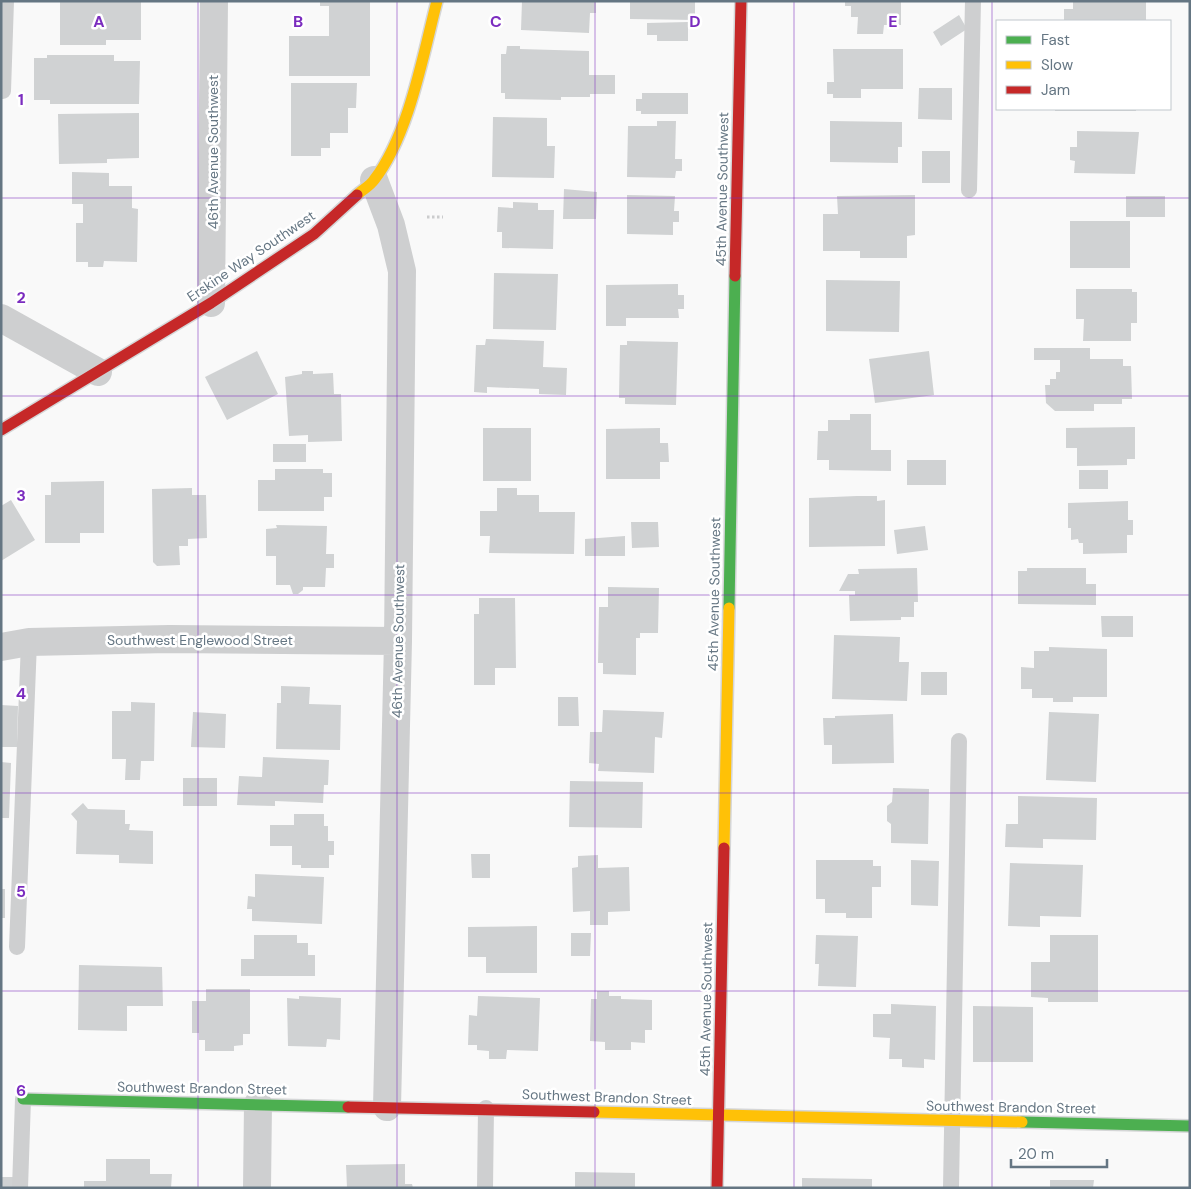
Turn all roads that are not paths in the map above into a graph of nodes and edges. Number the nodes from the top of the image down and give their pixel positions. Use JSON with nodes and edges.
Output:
{"nodes":[{"id":1,"x":6,"y":1,"type":"edge"},
{"id":2,"x":214,"y":1,"type":"edge"},
{"id":3,"x":437,"y":1,"type":"edge"},
{"id":4,"x":741,"y":1,"type":"edge"},
{"id":5,"x":974,"y":1,"type":"edge"},
{"id":6,"x":4,"y":90,"type":"dead end"},
{"id":7,"x":374,"y":180,"type":"junction"},
{"id":8,"x":970,"y":190,"type":"dead end"},
{"id":9,"x":211,"y":303,"type":"junction"},
{"id":10,"x":1,"y":318,"type":"edge"},
{"id":11,"x":98,"y":372,"type":"junction"},
{"id":12,"x":1,"y":430,"type":"edge"},
{"id":13,"x":398,"y":640,"type":"junction"},
{"id":14,"x":29,"y":642,"type":"junction"},
{"id":15,"x":1,"y":647,"type":"edge"},
{"id":16,"x":959,"y":741,"type":"dead end"},
{"id":17,"x":16,"y":947,"type":"dead end"},
{"id":18,"x":23,"y":1099,"type":"joint"},
{"id":19,"x":258,"y":1104,"type":"junction"},
{"id":20,"x":387,"y":1107,"type":"junction"},
{"id":21,"x":486,"y":1108,"type":"junction"},
{"id":22,"x":718,"y":1115,"type":"junction"},
{"id":23,"x":952,"y":1121,"type":"junction"},
{"id":24,"x":1190,"y":1126,"type":"edge"},
{"id":25,"x":20,"y":1188,"type":"edge"},
{"id":26,"x":257,"y":1188,"type":"edge"},
{"id":27,"x":485,"y":1188,"type":"edge"},
{"id":28,"x":718,"y":1188,"type":"edge"},
{"id":29,"x":951,"y":1188,"type":"edge"}],
"edges":[{"from":1,"to":6,"type":"lane"},
{"from":2,"to":9,"type":"street","name":"46th Avenue Southwest"},
{"from":3,"to":7,"type":"street","name":"Erskine Way Southwest"},
{"from":4,"to":22,"type":"street","name":"45th Avenue Southwest"},
{"from":5,"to":8,"type":"lane"},
{"from":7,"to":9,"type":"street","name":"Erskine Way Southwest"},
{"from":7,"to":13,"type":"street","name":"46th Avenue Southwest"},
{"from":9,"to":11,"type":"street","name":"Erskine Way Southwest"},
{"from":10,"to":11,"type":"street"},
{"from":11,"to":12,"type":"street","name":"Erskine Way Southwest"},
{"from":13,"to":14,"type":"street","name":"Southwest Englewood Street"},
{"from":13,"to":20,"type":"street","name":"46th Avenue Southwest"},
{"from":14,"to":15,"type":"street","name":"Southwest Englewood Street"},
{"from":14,"to":17,"type":"lane"},
{"from":16,"to":23,"type":"lane"},
{"from":18,"to":19,"type":"street","name":"Southwest Brandon Street"},
{"from":18,"to":25,"type":"lane"},
{"from":19,"to":20,"type":"street","name":"Southwest Brandon Street"},
{"from":19,"to":26,"type":"street"},
{"from":20,"to":21,"type":"street","name":"Southwest Brandon Street"},
{"from":21,"to":22,"type":"street","name":"Southwest Brandon Street"},
{"from":21,"to":27,"type":"lane"},
{"from":22,"to":23,"type":"street","name":"Southwest Brandon Street"},
{"from":22,"to":28,"type":"street","name":"45th Avenue Southwest"},
{"from":23,"to":24,"type":"street","name":"Southwest Brandon Street"},
{"from":23,"to":29,"type":"lane"}]}
